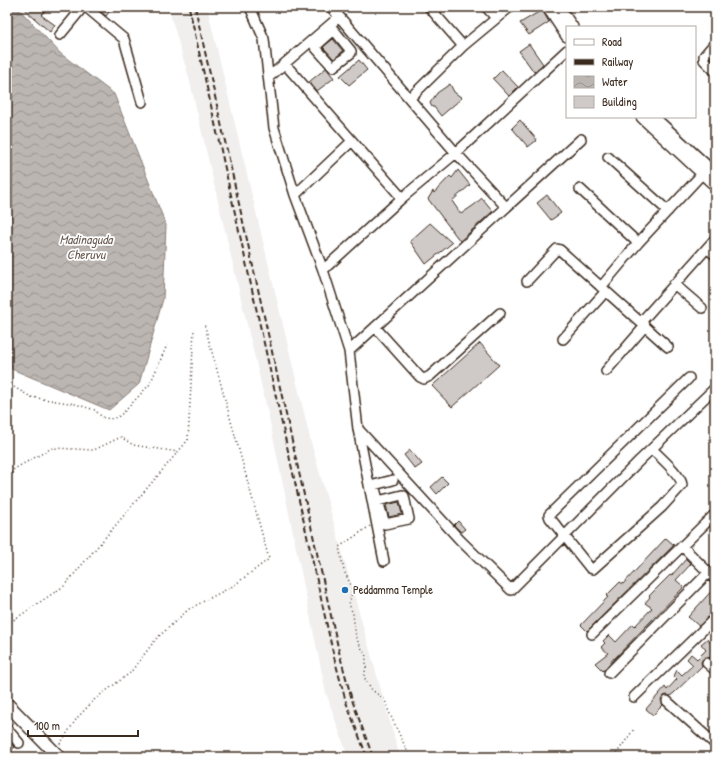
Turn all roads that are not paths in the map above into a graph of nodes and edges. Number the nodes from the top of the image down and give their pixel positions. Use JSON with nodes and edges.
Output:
{"nodes":[{"id":1,"x":85,"y":7,"type":"edge"},
{"id":2,"x":250,"y":7,"type":"edge"},
{"id":3,"x":331,"y":7,"type":"edge"},
{"id":4,"x":429,"y":7,"type":"edge"},
{"id":5,"x":486,"y":7,"type":"edge"},
{"id":6,"x":510,"y":7,"type":"edge"},
{"id":7,"x":548,"y":7,"type":"edge"},
{"id":8,"x":558,"y":7,"type":"edge"},
{"id":9,"x":496,"y":18,"type":"junction"},
{"id":10,"x":341,"y":19,"type":"junction"},
{"id":11,"x":571,"y":26,"type":"edge"},
{"id":12,"x":334,"y":30,"type":"junction"},
{"id":13,"x":566,"y":34,"type":"edge"},
{"id":14,"x":60,"y":35,"type":"dead end"},
{"id":15,"x":318,"y":40,"type":"junction"},
{"id":16,"x":715,"y":43,"type":"edge"},
{"id":17,"x":463,"y":46,"type":"junction"},
{"id":18,"x":566,"y":51,"type":"edge"},
{"id":19,"x":285,"y":64,"type":"junction"},
{"id":20,"x":715,"y":71,"type":"edge"},
{"id":21,"x":269,"y":77,"type":"junction"},
{"id":22,"x":410,"y":98,"type":"junction"},
{"id":23,"x":142,"y":102,"type":"dead end"},
{"id":24,"x":643,"y":118,"type":"edge"},
{"id":25,"x":654,"y":118,"type":"edge"},
{"id":26,"x":581,"y":139,"type":"dead end"},
{"id":27,"x":352,"y":140,"type":"junction"},
{"id":28,"x":456,"y":153,"type":"junction"},
{"id":29,"x":608,"y":158,"type":"dead end"},
{"id":30,"x":702,"y":174,"type":"junction"},
{"id":31,"x":715,"y":174,"type":"edge"},
{"id":32,"x":715,"y":185,"type":"edge"},
{"id":33,"x":580,"y":189,"type":"dead end"},
{"id":34,"x":295,"y":196,"type":"junction"},
{"id":35,"x":402,"y":198,"type":"junction"},
{"id":36,"x":506,"y":207,"type":"junction"},
{"id":37,"x":668,"y":211,"type":"junction"},
{"id":38,"x":715,"y":239,"type":"edge"},
{"id":39,"x":638,"y":243,"type":"junction"},
{"id":40,"x":707,"y":248,"type":"junction"},
{"id":41,"x":715,"y":256,"type":"edge"},
{"id":42,"x":323,"y":270,"type":"junction"},
{"id":43,"x":527,"y":281,"type":"dead end"},
{"id":44,"x":674,"y":284,"type":"junction"},
{"id":45,"x":604,"y":289,"type":"junction"},
{"id":46,"x":702,"y":308,"type":"dead end"},
{"id":47,"x":500,"y":313,"type":"dead end"},
{"id":48,"x":643,"y":324,"type":"junction"},
{"id":49,"x":375,"y":327,"type":"junction"},
{"id":50,"x":563,"y":339,"type":"dead end"},
{"id":51,"x":668,"y":347,"type":"dead end"},
{"id":52,"x":349,"y":351,"type":"junction"},
{"id":53,"x":606,"y":370,"type":"dead end"},
{"id":54,"x":689,"y":378,"type":"dead end"},
{"id":55,"x":715,"y":388,"type":"edge"},
{"id":56,"x":358,"y":429,"type":"junction"},
{"id":57,"x":652,"y":448,"type":"junction"},
{"id":58,"x":393,"y":480,"type":"dead end"},
{"id":59,"x":372,"y":486,"type":"junction"},
{"id":60,"x":376,"y":500,"type":"junction"},
{"id":61,"x":715,"y":514,"type":"edge"},
{"id":62,"x":378,"y":519,"type":"junction"},
{"id":63,"x":565,"y":537,"type":"junction"},
{"id":64,"x":682,"y":546,"type":"junction"},
{"id":65,"x":385,"y":555,"type":"dead end"},
{"id":66,"x":708,"y":572,"type":"junction"},
{"id":67,"x":715,"y":580,"type":"edge"},
{"id":68,"x":715,"y":618,"type":"edge"},
{"id":69,"x":592,"y":634,"type":"dead end"},
{"id":70,"x":707,"y":663,"type":"dead end"},
{"id":71,"x":715,"y":670,"type":"edge"},
{"id":72,"x":609,"y":673,"type":"dead end"},
{"id":73,"x":634,"y":697,"type":"dead end"},
{"id":74,"x":667,"y":701,"type":"dead end"},
{"id":75,"x":7,"y":704,"type":"edge"},
{"id":76,"x":7,"y":712,"type":"edge"},
{"id":77,"x":10,"y":727,"type":"edge"},
{"id":78,"x":19,"y":743,"type":"dead end"},
{"id":79,"x":715,"y":744,"type":"edge"},
{"id":80,"x":53,"y":754,"type":"edge"}],
"edges":[{"from":1,"to":14,"type":"street"},
{"from":1,"to":23,"type":"street"},
{"from":2,"to":21,"type":"street"},
{"from":3,"to":10,"type":"street"},
{"from":4,"to":17,"type":"street"},
{"from":5,"to":9,"type":"street"},
{"from":6,"to":9,"type":"street"},
{"from":7,"to":13,"type":"street"},
{"from":8,"to":11,"type":"street"},
{"from":9,"to":17,"type":"street"},
{"from":10,"to":12,"type":"street"},
{"from":10,"to":15,"type":"street"},
{"from":10,"to":22,"type":"street"},
{"from":12,"to":15,"type":"street"},
{"from":12,"to":15,"type":"street"},
{"from":15,"to":19,"type":"street"},
{"from":16,"to":20,"type":"street"},
{"from":17,"to":22,"type":"street"},
{"from":18,"to":28,"type":"street"},
{"from":19,"to":21,"type":"street"},
{"from":19,"to":27,"type":"street"},
{"from":21,"to":34,"type":"street"},
{"from":22,"to":28,"type":"street"},
{"from":24,"to":30,"type":"street"},
{"from":25,"to":31,"type":"street"},
{"from":26,"to":36,"type":"street"},
{"from":27,"to":34,"type":"street"},
{"from":27,"to":35,"type":"street"},
{"from":28,"to":35,"type":"street"},
{"from":28,"to":36,"type":"street"},
{"from":29,"to":37,"type":"street"},
{"from":30,"to":32,"type":"street"},
{"from":30,"to":37,"type":"street"},
{"from":33,"to":39,"type":"street"},
{"from":34,"to":42,"type":"street"},
{"from":35,"to":42,"type":"street"},
{"from":36,"to":49,"type":"street"},
{"from":37,"to":39,"type":"street"},
{"from":38,"to":40,"type":"street"},
{"from":39,"to":45,"type":"street"},
{"from":40,"to":41,"type":"street"},
{"from":40,"to":44,"type":"street"},
{"from":42,"to":52,"type":"street"},
{"from":43,"to":45,"type":"street"},
{"from":44,"to":46,"type":"street"},
{"from":44,"to":48,"type":"street"},
{"from":45,"to":48,"type":"street"},
{"from":45,"to":50,"type":"street"},
{"from":47,"to":49,"type":"street"},
{"from":48,"to":51,"type":"street"},
{"from":48,"to":53,"type":"street"},
{"from":49,"to":52,"type":"street"},
{"from":52,"to":56,"type":"street"},
{"from":54,"to":63,"type":"street"},
{"from":55,"to":57,"type":"street"},
{"from":56,"to":59,"type":"street"},
{"from":56,"to":63,"type":"street"},
{"from":57,"to":63,"type":"street"},
{"from":57,"to":63,"type":"street"},
{"from":58,"to":59,"type":"street"},
{"from":59,"to":60,"type":"street"},
{"from":60,"to":62,"type":"street"},
{"from":60,"to":62,"type":"street"},
{"from":61,"to":64,"type":"street"},
{"from":62,"to":65,"type":"street"},
{"from":64,"to":66,"type":"street"},
{"from":64,"to":69,"type":"street"},
{"from":66,"to":67,"type":"street"},
{"from":66,"to":72,"type":"street"},
{"from":68,"to":73,"type":"street"},
{"from":70,"to":71,"type":"street"},
{"from":74,"to":79,"type":"street"},
{"from":75,"to":80,"type":"main road"},
{"from":76,"to":77,"type":"main road"},
{"from":77,"to":78,"type":"street"},
{"from":77,"to":80,"type":"main road"}]}
